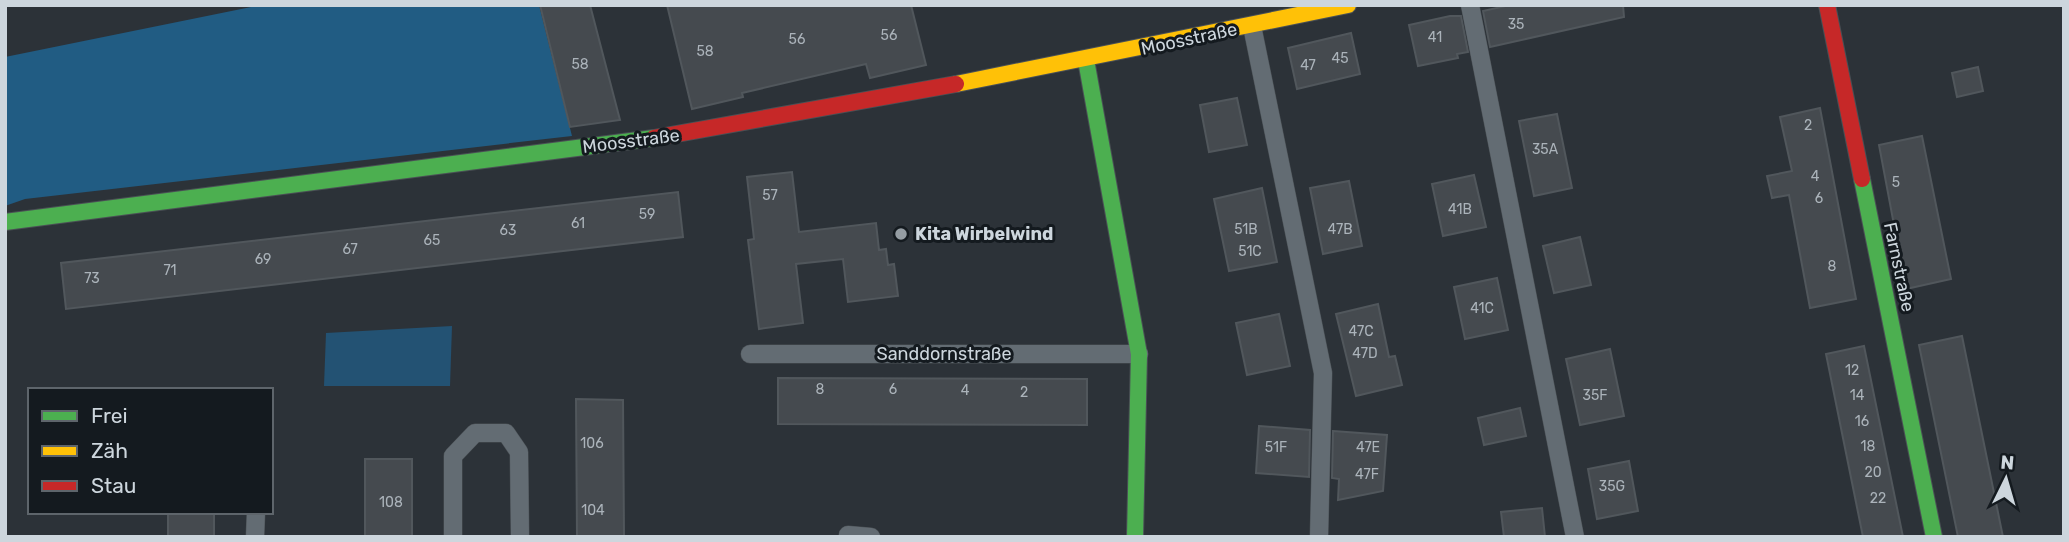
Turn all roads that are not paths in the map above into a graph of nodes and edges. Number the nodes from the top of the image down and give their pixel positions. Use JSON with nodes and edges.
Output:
{"nodes":[{"id":1,"x":1349,"y":5,"type":"edge"},
{"id":2,"x":1469,"y":5,"type":"edge"},
{"id":3,"x":1827,"y":5,"type":"edge"},
{"id":4,"x":1252,"y":26,"type":"junction"},
{"id":5,"x":1086,"y":60,"type":"junction"},
{"id":6,"x":5,"y":222,"type":"edge"},
{"id":7,"x":750,"y":354,"type":"dead end"},
{"id":8,"x":1139,"y":354,"type":"junction"},
{"id":9,"x":256,"y":514,"type":"edge"},
{"id":10,"x":848,"y":535,"type":"edge"},
{"id":11,"x":256,"y":537,"type":"edge"},
{"id":12,"x":453,"y":537,"type":"edge"},
{"id":13,"x":520,"y":537,"type":"edge"},
{"id":14,"x":871,"y":537,"type":"edge"},
{"id":15,"x":1135,"y":537,"type":"edge"},
{"id":16,"x":1319,"y":537,"type":"edge"},
{"id":17,"x":1575,"y":537,"type":"edge"},
{"id":18,"x":1934,"y":537,"type":"edge"}],
"edges":[{"from":1,"to":4,"type":"street","name":"Moosstraße"},
{"from":2,"to":17,"type":"lane"},
{"from":3,"to":18,"type":"street","name":"Farnstraße"},
{"from":4,"to":5,"type":"street","name":"Moosstraße"},
{"from":4,"to":16,"type":"lane","name":"Moosstraße"},
{"from":5,"to":6,"type":"street","name":"Moosstraße"},
{"from":5,"to":8,"type":"street"},
{"from":7,"to":8,"type":"lane","name":"Sanddornstraße"},
{"from":8,"to":15,"type":"street"},
{"from":9,"to":11,"type":"lane"},
{"from":10,"to":14,"type":"lane"},
{"from":12,"to":13,"type":"lane"}]}
